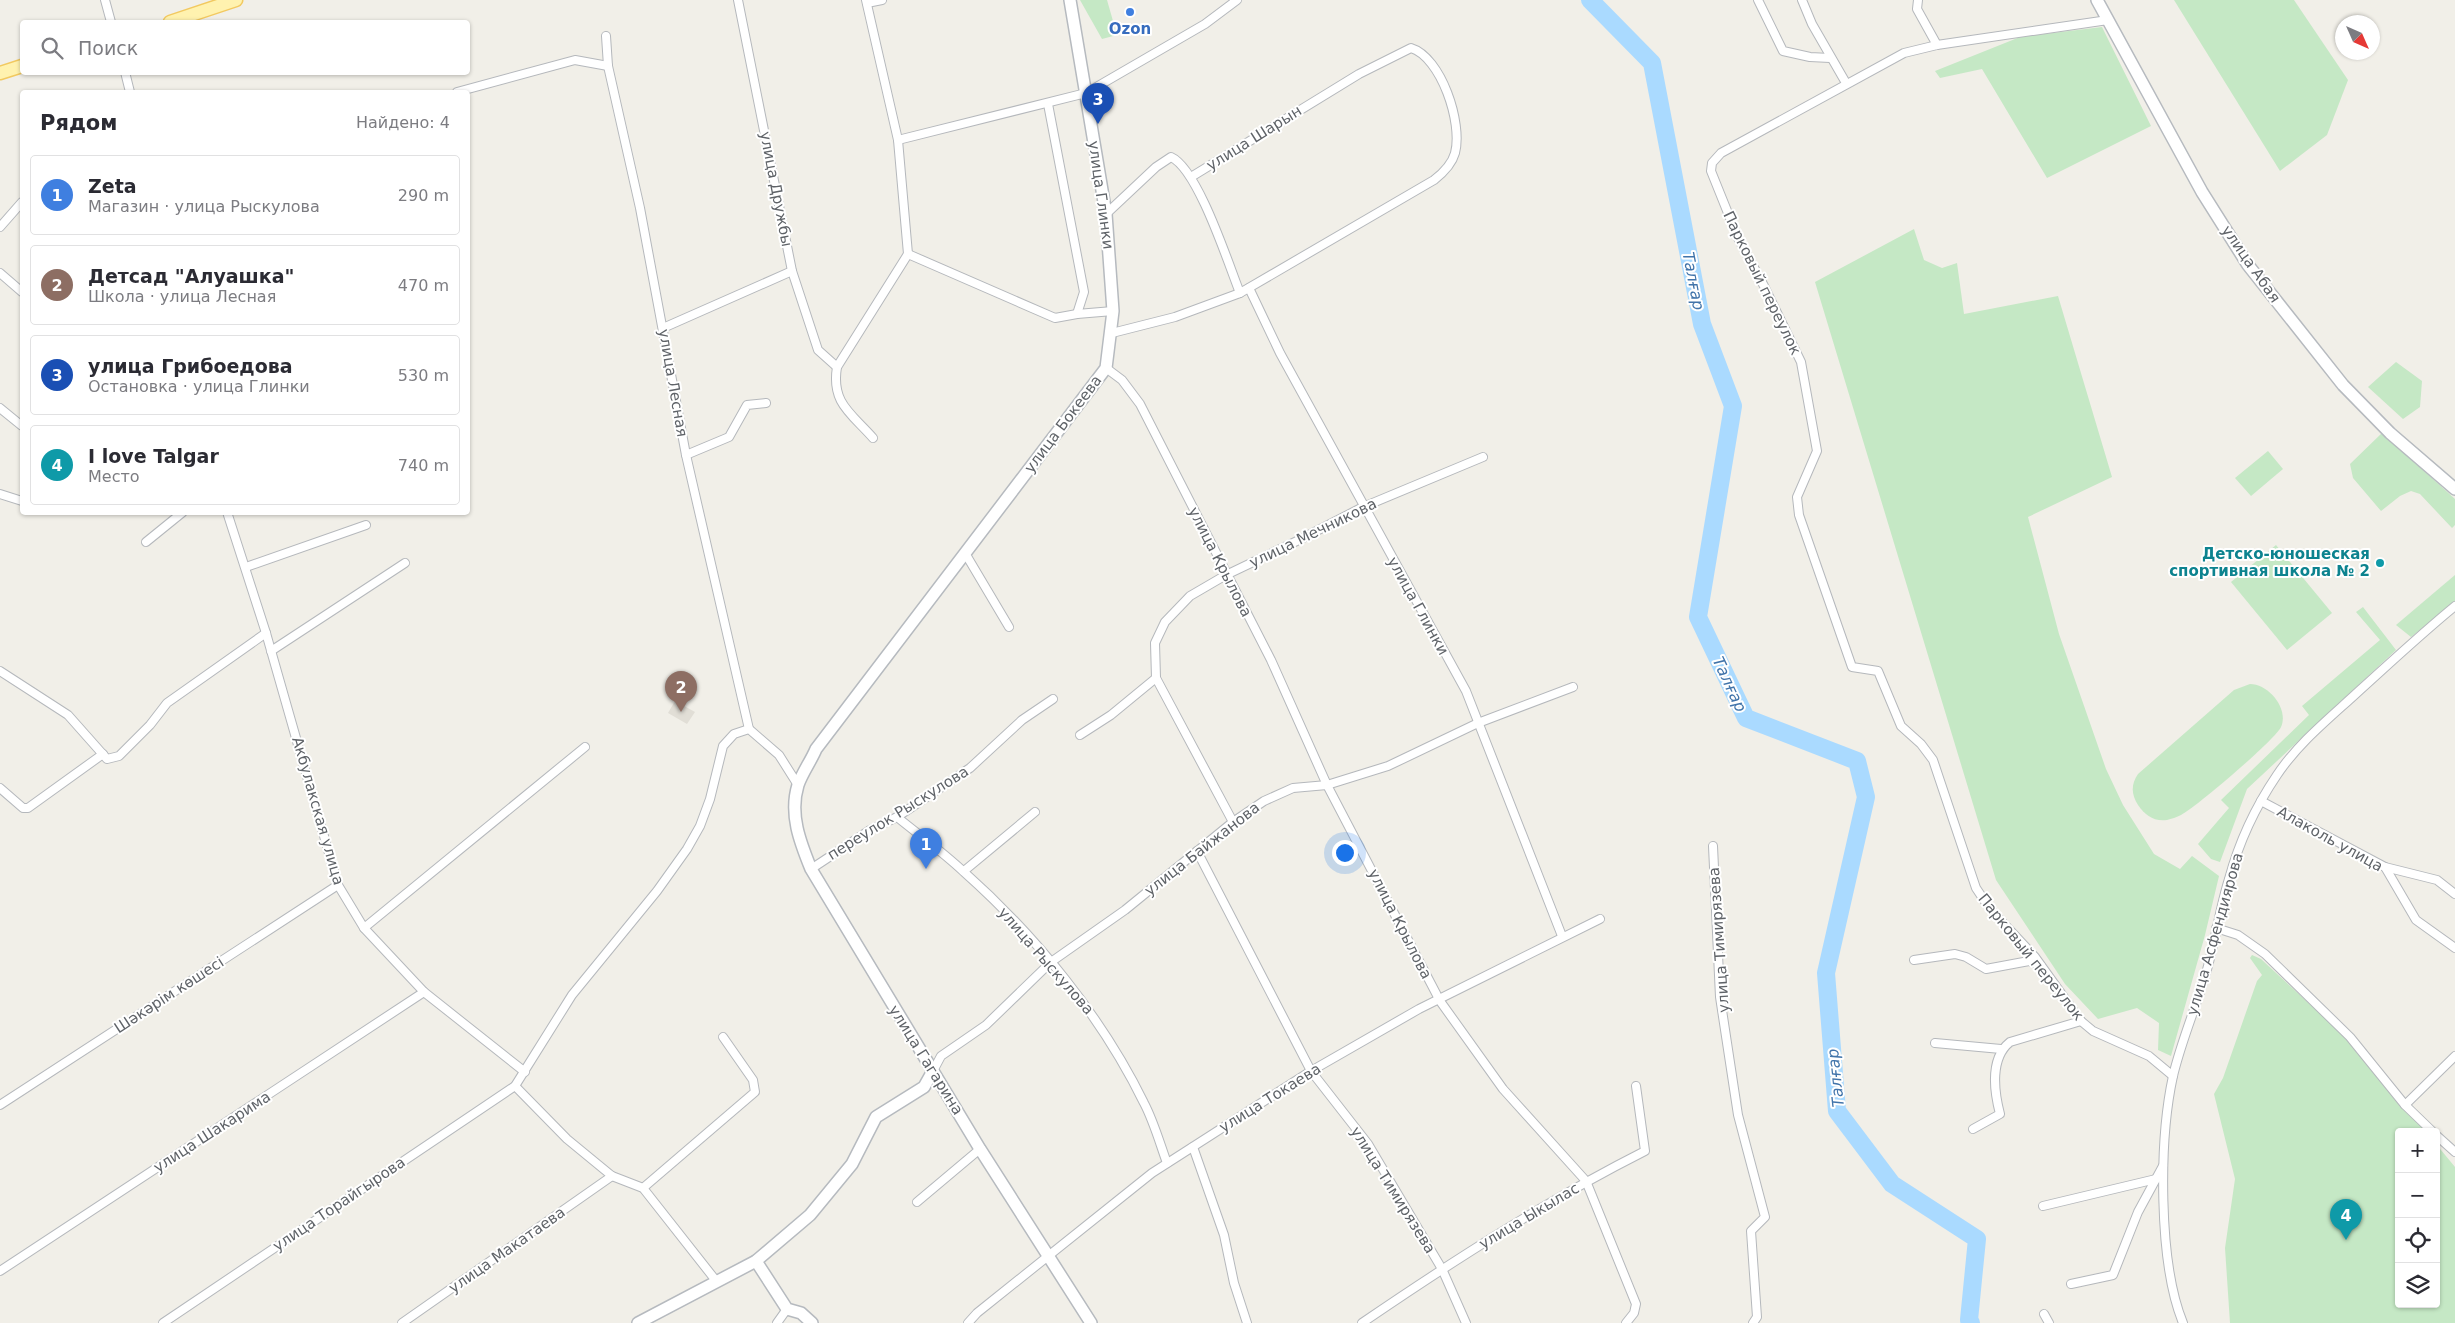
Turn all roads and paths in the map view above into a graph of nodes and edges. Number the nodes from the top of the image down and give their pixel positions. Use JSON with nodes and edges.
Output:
{"nodes":[{"id":1,"x":105,"y":0,"type":"edge"},
{"id":2,"x":236,"y":0,"type":"edge"},
{"id":3,"x":738,"y":0,"type":"edge"},
{"id":4,"x":882,"y":0,"type":"edge"},
{"id":5,"x":1070,"y":0,"type":"edge"},
{"id":6,"x":1237,"y":0,"type":"edge"},
{"id":7,"x":1758,"y":0,"type":"edge"},
{"id":8,"x":1802,"y":0,"type":"edge"},
{"id":9,"x":1912,"y":0,"type":"edge"},
{"id":10,"x":1918,"y":0,"type":"edge"},
{"id":11,"x":2097,"y":0,"type":"edge"},
{"id":12,"x":867,"y":1,"type":"edge"},
{"id":13,"x":1917,"y":9,"type":"junction"},
{"id":14,"x":110,"y":20,"type":"edge"},
{"id":15,"x":176,"y":20,"type":"edge"},
{"id":16,"x":2108,"y":20,"type":"junction"},
{"id":17,"x":606,"y":36,"type":"dead end"},
{"id":18,"x":1937,"y":45,"type":"junction"},
{"id":19,"x":1830,"y":58,"type":"junction"},
{"id":20,"x":608,"y":66,"type":"junction"},
{"id":21,"x":20,"y":67,"type":"edge"},
{"id":22,"x":0,"y":73,"type":"edge"},
{"id":23,"x":126,"y":75,"type":"edge"},
{"id":24,"x":1846,"y":82,"type":"junction"},
{"id":25,"x":130,"y":90,"type":"edge"},
{"id":26,"x":464,"y":90,"type":"edge"},
{"id":27,"x":1086,"y":93,"type":"junction"},
{"id":28,"x":1048,"y":104,"type":"junction"},
{"id":29,"x":898,"y":140,"type":"junction"},
{"id":30,"x":1191,"y":177,"type":"junction"},
{"id":31,"x":20,"y":204,"type":"edge"},
{"id":32,"x":1106,"y":214,"type":"junction"},
{"id":33,"x":0,"y":227,"type":"edge"},
{"id":34,"x":908,"y":254,"type":"junction"},
{"id":35,"x":792,"y":271,"type":"junction"},
{"id":36,"x":0,"y":273,"type":"edge"},
{"id":37,"x":1249,"y":288,"type":"junction"},
{"id":38,"x":20,"y":290,"type":"edge"},
{"id":39,"x":1240,"y":293,"type":"junction"},
{"id":40,"x":1112,"y":311,"type":"junction"},
{"id":41,"x":1077,"y":314,"type":"junction"},
{"id":42,"x":663,"y":328,"type":"junction"},
{"id":43,"x":1112,"y":333,"type":"junction"},
{"id":44,"x":836,"y":367,"type":"junction"},
{"id":45,"x":1106,"y":368,"type":"junction"},
{"id":46,"x":766,"y":403,"type":"dead end"},
{"id":47,"x":0,"y":408,"type":"edge"},
{"id":48,"x":20,"y":424,"type":"edge"},
{"id":49,"x":873,"y":438,"type":"dead end"},
{"id":50,"x":686,"y":455,"type":"junction"},
{"id":51,"x":1483,"y":457,"type":"dead end"},
{"id":52,"x":2455,"y":488,"type":"edge"},
{"id":53,"x":0,"y":494,"type":"edge"},
{"id":54,"x":20,"y":499,"type":"edge"},
{"id":55,"x":1363,"y":507,"type":"junction"},
{"id":56,"x":180,"y":515,"type":"edge"},
{"id":57,"x":228,"y":515,"type":"edge"},
{"id":58,"x":366,"y":525,"type":"dead end"},
{"id":59,"x":146,"y":542,"type":"dead end"},
{"id":60,"x":966,"y":553,"type":"junction"},
{"id":61,"x":405,"y":562,"type":"dead end"},
{"id":62,"x":246,"y":567,"type":"junction"},
{"id":63,"x":1226,"y":575,"type":"junction"},
{"id":64,"x":2455,"y":606,"type":"edge"},
{"id":65,"x":1009,"y":627,"type":"dead end"},
{"id":66,"x":266,"y":633,"type":"junction"},
{"id":67,"x":272,"y":651,"type":"junction"},
{"id":68,"x":0,"y":671,"type":"edge"},
{"id":69,"x":1156,"y":678,"type":"junction"},
{"id":70,"x":1573,"y":687,"type":"dead end"},
{"id":71,"x":1053,"y":698,"type":"dead end"},
{"id":72,"x":1478,"y":723,"type":"junction"},
{"id":73,"x":749,"y":729,"type":"junction"},
{"id":74,"x":1080,"y":735,"type":"dead end"},
{"id":75,"x":585,"y":747,"type":"dead end"},
{"id":76,"x":103,"y":754,"type":"junction"},
{"id":77,"x":798,"y":785,"type":"junction"},
{"id":78,"x":1328,"y":785,"type":"junction"},
{"id":79,"x":0,"y":788,"type":"edge"},
{"id":80,"x":2261,"y":801,"type":"junction"},
{"id":81,"x":1035,"y":812,"type":"dead end"},
{"id":82,"x":897,"y":817,"type":"junction"},
{"id":83,"x":1233,"y":822,"type":"junction"},
{"id":84,"x":1713,"y":846,"type":"dead end"},
{"id":85,"x":1197,"y":851,"type":"junction"},
{"id":86,"x":2385,"y":867,"type":"junction"},
{"id":87,"x":811,"y":869,"type":"junction"},
{"id":88,"x":964,"y":871,"type":"junction"},
{"id":89,"x":338,"y":885,"type":"junction"},
{"id":90,"x":2455,"y":894,"type":"edge"},
{"id":91,"x":1600,"y":919,"type":"dead end"},
{"id":92,"x":364,"y":928,"type":"junction"},
{"id":93,"x":2216,"y":928,"type":"junction"},
{"id":94,"x":1562,"y":936,"type":"junction"},
{"id":95,"x":2455,"y":948,"type":"edge"},
{"id":96,"x":1914,"y":960,"type":"dead end"},
{"id":97,"x":1050,"y":962,"type":"junction"},
{"id":98,"x":2041,"y":966,"type":"junction"},
{"id":99,"x":424,"y":992,"type":"junction"},
{"id":100,"x":1440,"y":1001,"type":"junction"},
{"id":101,"x":2081,"y":1021,"type":"junction"},
{"id":102,"x":723,"y":1037,"type":"dead end"},
{"id":103,"x":1935,"y":1043,"type":"dead end"},
{"id":104,"x":2001,"y":1049,"type":"junction"},
{"id":105,"x":2455,"y":1056,"type":"edge"},
{"id":106,"x":934,"y":1071,"type":"junction"},
{"id":107,"x":1312,"y":1071,"type":"junction"},
{"id":108,"x":524,"y":1072,"type":"junction"},
{"id":109,"x":2173,"y":1076,"type":"junction"},
{"id":110,"x":514,"y":1086,"type":"junction"},
{"id":111,"x":1636,"y":1086,"type":"dead end"},
{"id":112,"x":924,"y":1087,"type":"junction"},
{"id":113,"x":947,"y":1093,"type":"junction"},
{"id":114,"x":2405,"y":1105,"type":"junction"},
{"id":115,"x":0,"y":1106,"type":"edge"},
{"id":116,"x":1973,"y":1128,"type":"dead end"},
{"id":117,"x":2429,"y":1128,"type":"edge"},
{"id":118,"x":2440,"y":1139,"type":"edge"},
{"id":119,"x":1194,"y":1147,"type":"junction"},
{"id":120,"x":980,"y":1149,"type":"junction"},
{"id":121,"x":2455,"y":1152,"type":"edge"},
{"id":122,"x":1167,"y":1164,"type":"junction"},
{"id":123,"x":2164,"y":1164,"type":"junction"},
{"id":124,"x":612,"y":1176,"type":"junction"},
{"id":125,"x":2156,"y":1179,"type":"junction"},
{"id":126,"x":1586,"y":1181,"type":"junction"},
{"id":127,"x":643,"y":1188,"type":"junction"},
{"id":128,"x":917,"y":1202,"type":"dead end"},
{"id":129,"x":2043,"y":1206,"type":"dead end"},
{"id":130,"x":1048,"y":1255,"type":"junction"},
{"id":131,"x":756,"y":1261,"type":"junction"},
{"id":132,"x":1442,"y":1269,"type":"junction"},
{"id":133,"x":0,"y":1271,"type":"edge"},
{"id":134,"x":717,"y":1282,"type":"junction"},
{"id":135,"x":2071,"y":1284,"type":"dead end"},
{"id":136,"x":787,"y":1309,"type":"junction"},
{"id":137,"x":2044,"y":1314,"type":"dead end"},
{"id":138,"x":1756,"y":1321,"type":"edge"},
{"id":139,"x":163,"y":1323,"type":"edge"},
{"id":140,"x":402,"y":1323,"type":"edge"},
{"id":141,"x":638,"y":1323,"type":"edge"},
{"id":142,"x":778,"y":1323,"type":"edge"},
{"id":143,"x":812,"y":1323,"type":"edge"},
{"id":144,"x":968,"y":1323,"type":"edge"},
{"id":145,"x":1091,"y":1323,"type":"edge"},
{"id":146,"x":1248,"y":1323,"type":"edge"},
{"id":147,"x":1362,"y":1323,"type":"edge"},
{"id":148,"x":1466,"y":1323,"type":"edge"},
{"id":149,"x":1626,"y":1323,"type":"edge"},
{"id":150,"x":2049,"y":1323,"type":"edge"},
{"id":151,"x":2183,"y":1323,"type":"edge"}],
"edges":[{"from":1,"to":14,"type":"street"},
{"from":2,"to":15,"type":"main road"},
{"from":3,"to":35,"type":"street","name":"улица Дружбы"},
{"from":4,"to":12,"type":"street"},
{"from":5,"to":27,"type":"main road","name":"улица Глинки"},
{"from":6,"to":27,"type":"street"},
{"from":7,"to":19,"type":"street"},
{"from":8,"to":19,"type":"street"},
{"from":9,"to":13,"type":"street"},
{"from":10,"to":13,"type":"street"},
{"from":11,"to":16,"type":"main road","name":"улица Абая"},
{"from":12,"to":29,"type":"street"},
{"from":13,"to":18,"type":"street"},
{"from":16,"to":18,"type":"street"},
{"from":16,"to":52,"type":"main road","name":"улица Абая"},
{"from":17,"to":20,"type":"street","name":"улица Лесная"},
{"from":18,"to":24,"type":"street"},
{"from":19,"to":24,"type":"street"},
{"from":20,"to":26,"type":"street"},
{"from":20,"to":42,"type":"street","name":"улица Лесная"},
{"from":21,"to":22,"type":"main road"},
{"from":23,"to":25,"type":"street"},
{"from":24,"to":98,"type":"street","name":"Парковый переулок"},
{"from":27,"to":28,"type":"street"},
{"from":27,"to":32,"type":"main road","name":"улица Глинки"},
{"from":28,"to":29,"type":"street"},
{"from":28,"to":41,"type":"street"},
{"from":29,"to":34,"type":"street"},
{"from":30,"to":32,"type":"street","name":"улица Шарын"},
{"from":30,"to":37,"type":"street","name":"улица Шарын"},
{"from":30,"to":39,"type":"street"},
{"from":31,"to":33,"type":"street"},
{"from":32,"to":40,"type":"main road","name":"улица Глинки"},
{"from":34,"to":41,"type":"street"},
{"from":34,"to":44,"type":"street"},
{"from":35,"to":42,"type":"street"},
{"from":35,"to":44,"type":"street","name":"улица Дружбы"},
{"from":36,"to":38,"type":"street"},
{"from":37,"to":39,"type":"street"},
{"from":37,"to":55,"type":"street","name":"улица Глинки"},
{"from":39,"to":43,"type":"street"},
{"from":40,"to":41,"type":"street"},
{"from":40,"to":43,"type":"main road","name":"улица Глинки"},
{"from":42,"to":50,"type":"street","name":"улица Лесная"},
{"from":43,"to":45,"type":"main road","name":"улица Бокеева"},
{"from":44,"to":49,"type":"street"},
{"from":45,"to":60,"type":"main road","name":"улица Бокеева"},
{"from":45,"to":63,"type":"street","name":"улица Крылова"},
{"from":46,"to":50,"type":"street"},
{"from":47,"to":48,"type":"street"},
{"from":50,"to":73,"type":"street","name":"улица Лесная"},
{"from":51,"to":55,"type":"street","name":"улица Мечникова"},
{"from":53,"to":54,"type":"street"},
{"from":55,"to":63,"type":"street","name":"улица Мечникова"},
{"from":55,"to":72,"type":"street","name":"улица Глинки"},
{"from":56,"to":59,"type":"street"},
{"from":57,"to":62,"type":"street","name":"Акбулакская улица"},
{"from":58,"to":62,"type":"street"},
{"from":60,"to":65,"type":"street"},
{"from":60,"to":77,"type":"main road","name":"улица Бокеева"},
{"from":61,"to":67,"type":"street"},
{"from":62,"to":66,"type":"street","name":"Акбулакская улица"},
{"from":63,"to":69,"type":"street","name":"улица Мечникова"},
{"from":63,"to":78,"type":"street","name":"улица Крылова"},
{"from":64,"to":80,"type":"street","name":"улица Асфендиярова"},
{"from":66,"to":67,"type":"street","name":"Акбулакская улица"},
{"from":66,"to":76,"type":"street"},
{"from":67,"to":89,"type":"street","name":"Акбулакская улица"},
{"from":68,"to":76,"type":"street"},
{"from":69,"to":74,"type":"street"},
{"from":69,"to":83,"type":"street","name":"улица Мечникова"},
{"from":70,"to":72,"type":"street","name":"улица Байжанова"},
{"from":71,"to":82,"type":"street","name":"переулок Рыскулова"},
{"from":72,"to":78,"type":"street","name":"улица Байжанова"},
{"from":72,"to":94,"type":"street","name":"улица Глинки"},
{"from":73,"to":77,"type":"street"},
{"from":73,"to":108,"type":"street"},
{"from":75,"to":92,"type":"street"},
{"from":76,"to":79,"type":"street"},
{"from":77,"to":87,"type":"main road","name":"улица Гагарина"},
{"from":78,"to":83,"type":"street","name":"улица Байжанова"},
{"from":78,"to":100,"type":"street","name":"улица Крылова"},
{"from":80,"to":86,"type":"street","name":"Алаколь улица"},
{"from":80,"to":93,"type":"street","name":"улица Асфендиярова"},
{"from":81,"to":88,"type":"street"},
{"from":82,"to":87,"type":"street","name":"переулок Рыскулова"},
{"from":82,"to":88,"type":"street","name":"улица Рыскулова"},
{"from":83,"to":85,"type":"street","name":"улица Байжанова"},
{"from":84,"to":138,"type":"street","name":"улица Тимирязева"},
{"from":85,"to":97,"type":"street","name":"улица Байжанова"},
{"from":85,"to":107,"type":"street","name":"улица Тимирязева"},
{"from":86,"to":90,"type":"street"},
{"from":86,"to":95,"type":"street","name":"Алаколь улица"},
{"from":87,"to":106,"type":"main road","name":"улица Гагарина"},
{"from":88,"to":97,"type":"street","name":"улица Рыскулова"},
{"from":89,"to":92,"type":"street","name":"Акбулакская улица"},
{"from":89,"to":115,"type":"street","name":"Шәкәрім көшесі"},
{"from":91,"to":94,"type":"street","name":"улица Токаева"},
{"from":92,"to":99,"type":"street","name":"Акбулакская улица"},
{"from":93,"to":109,"type":"street","name":"улица Асфендиярова"},
{"from":93,"to":114,"type":"street"},
{"from":94,"to":100,"type":"street","name":"улица Токаева"},
{"from":96,"to":98,"type":"street"},
{"from":97,"to":106,"type":"street","name":"улица Байжанова"},
{"from":97,"to":122,"type":"street","name":"улица Рыскулова"},
{"from":98,"to":101,"type":"street","name":"Парковый переулок"},
{"from":99,"to":108,"type":"street","name":"Акбулакская улица"},
{"from":99,"to":133,"type":"street","name":"улица Шакарима"},
{"from":100,"to":107,"type":"street","name":"улица Токаева"},
{"from":100,"to":126,"type":"street","name":"улица Крылова"},
{"from":101,"to":104,"type":"street"},
{"from":101,"to":109,"type":"street","name":"Парковый переулок"},
{"from":102,"to":127,"type":"street"},
{"from":103,"to":104,"type":"street"},
{"from":104,"to":116,"type":"street"},
{"from":105,"to":114,"type":"street"},
{"from":106,"to":112,"type":"main road"},
{"from":106,"to":113,"type":"main road","name":"улица Гагарина"},
{"from":107,"to":119,"type":"street","name":"улица Токаева"},
{"from":107,"to":132,"type":"street","name":"улица Тимирязева"},
{"from":108,"to":110,"type":"street"},
{"from":109,"to":123,"type":"street","name":"улица Асфендиярова"},
{"from":110,"to":124,"type":"street"},
{"from":110,"to":139,"type":"street","name":"улица Торайгырова"},
{"from":111,"to":126,"type":"street","name":"улица Ыкылас"},
{"from":112,"to":113,"type":"main road"},
{"from":112,"to":131,"type":"main road"},
{"from":113,"to":120,"type":"main road","name":"улица Гагарина"},
{"from":114,"to":117,"type":"street"},
{"from":118,"to":121,"type":"street"},
{"from":119,"to":122,"type":"street","name":"улица Токаева"},
{"from":119,"to":146,"type":"street"},
{"from":120,"to":128,"type":"street"},
{"from":120,"to":130,"type":"main road","name":"улица Гагарина"},
{"from":122,"to":130,"type":"street","name":"улица Токаева"},
{"from":123,"to":125,"type":"street"},
{"from":123,"to":151,"type":"street","name":"улица Асфендиярова"},
{"from":124,"to":127,"type":"street"},
{"from":124,"to":140,"type":"street","name":"улица Макатаева"},
{"from":125,"to":129,"type":"street"},
{"from":125,"to":135,"type":"street"},
{"from":126,"to":132,"type":"street","name":"улица Ыкылас"},
{"from":126,"to":149,"type":"street","name":"улица Крылова"},
{"from":127,"to":134,"type":"street"},
{"from":130,"to":144,"type":"street","name":"улица Токаева"},
{"from":130,"to":145,"type":"main road","name":"улица Гагарина"},
{"from":131,"to":134,"type":"main road"},
{"from":131,"to":136,"type":"main road"},
{"from":132,"to":147,"type":"street","name":"улица Ыкылас"},
{"from":132,"to":148,"type":"street","name":"улица Тимирязева"},
{"from":134,"to":141,"type":"main road"},
{"from":136,"to":142,"type":"street"},
{"from":136,"to":143,"type":"main road"},
{"from":137,"to":150,"type":"street"}]}
